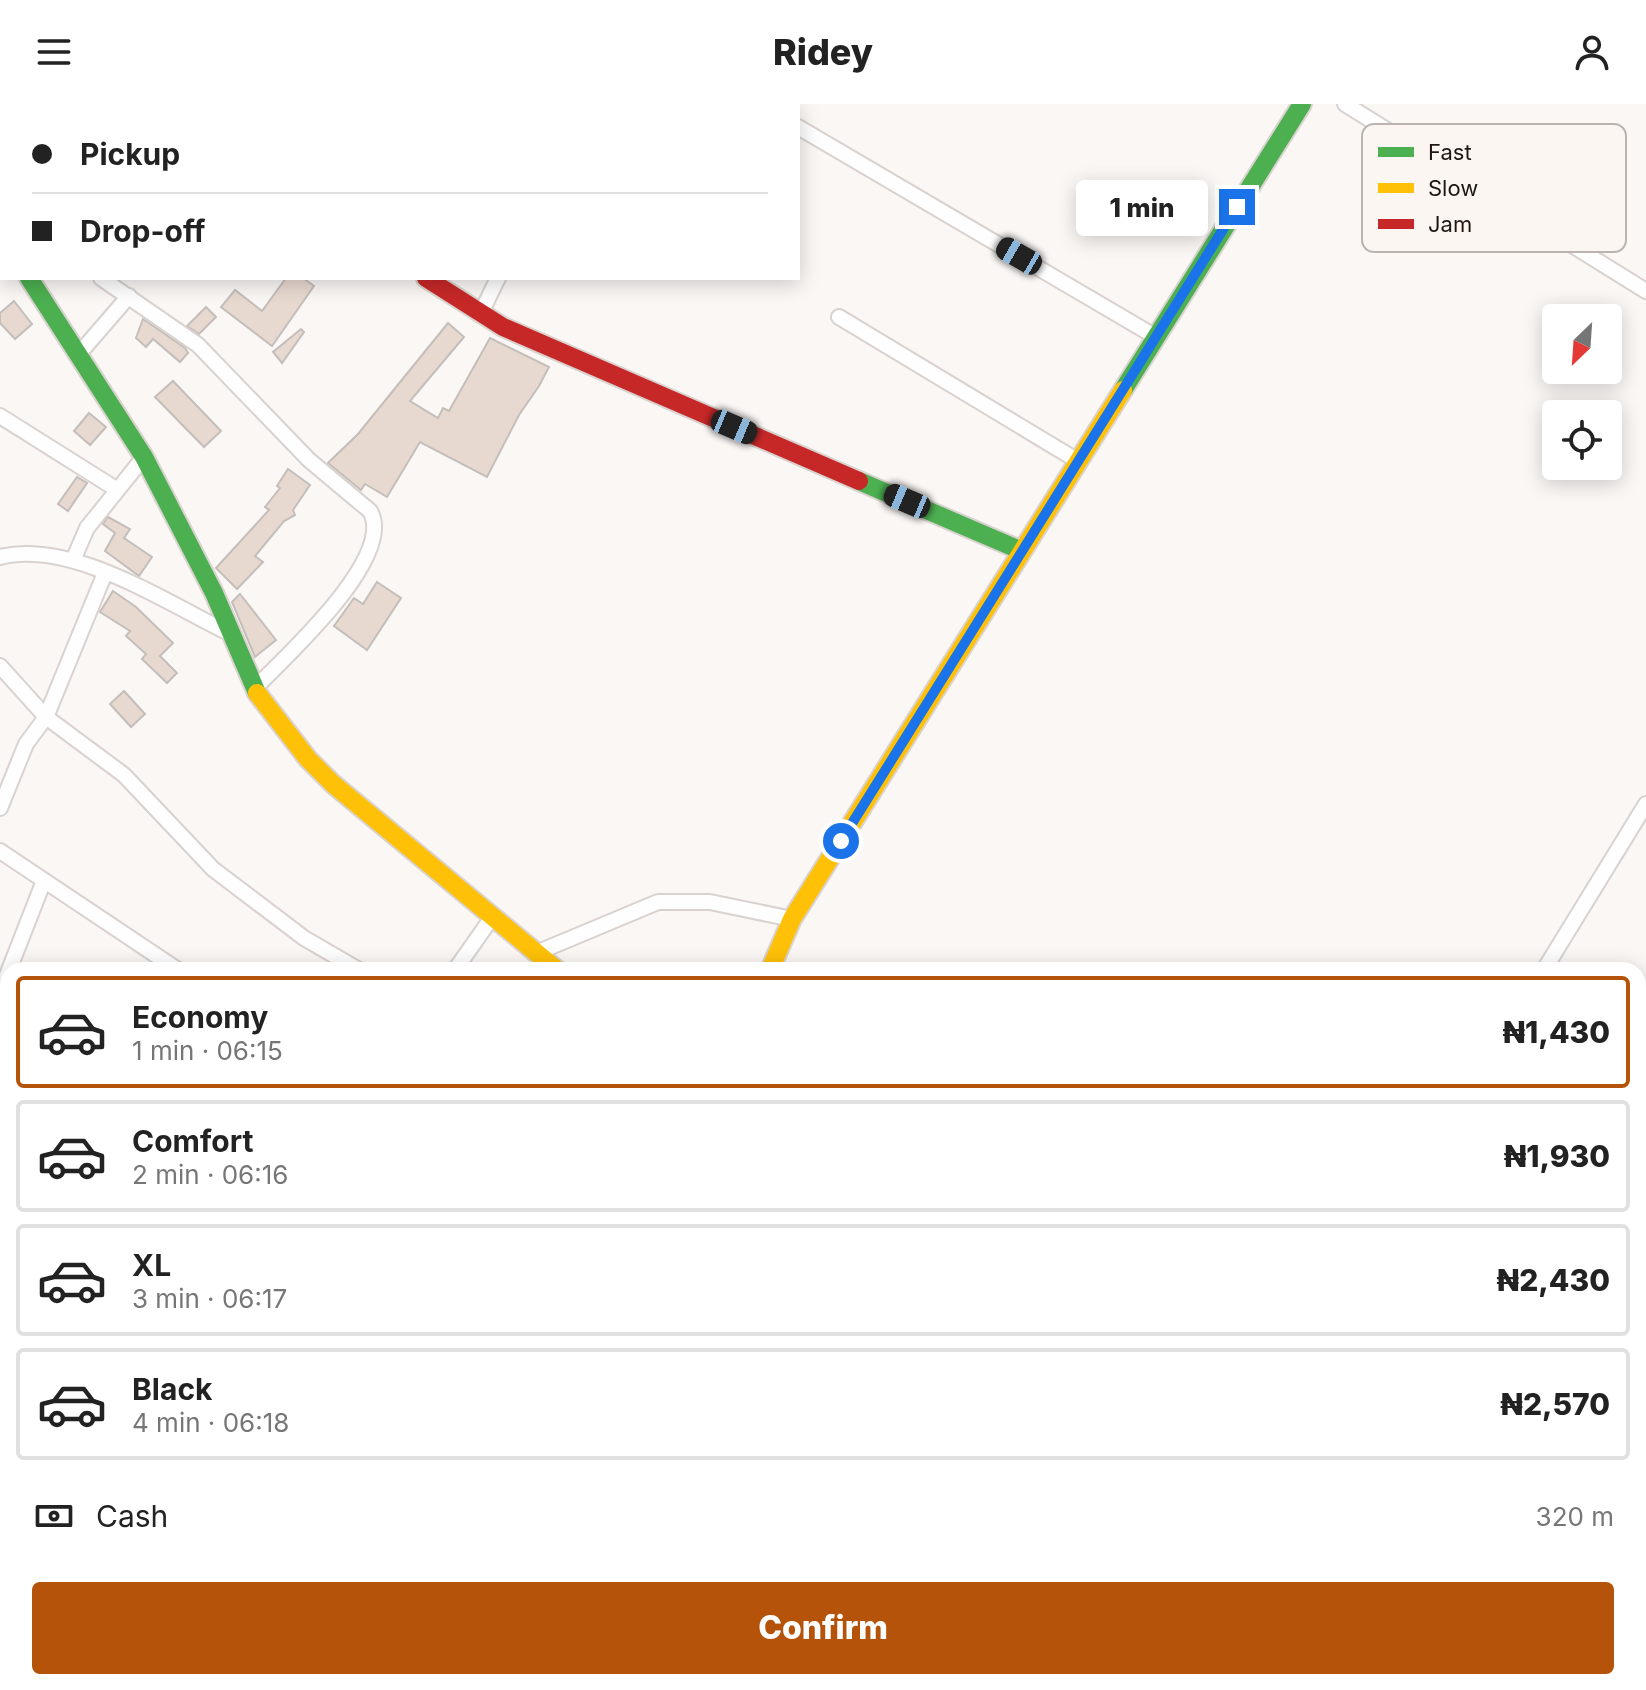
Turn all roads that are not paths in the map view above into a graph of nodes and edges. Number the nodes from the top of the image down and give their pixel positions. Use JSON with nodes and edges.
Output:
{"nodes":[{"id":1,"x":1302,"y":104,"type":"edge"},
{"id":2,"x":1345,"y":104,"type":"edge"},
{"id":3,"x":1377,"y":124,"type":"edge"},
{"id":4,"x":800,"y":128,"type":"edge"},
{"id":5,"x":1583,"y":252,"type":"edge"},
{"id":6,"x":30,"y":280,"type":"edge"},
{"id":7,"x":104,"y":280,"type":"edge"},
{"id":8,"x":429,"y":280,"type":"edge"},
{"id":9,"x":497,"y":280,"type":"edge"},
{"id":10,"x":1646,"y":291,"type":"edge"},
{"id":11,"x":129,"y":296,"type":"junction"},
{"id":12,"x":480,"y":315,"type":"junction"},
{"id":13,"x":839,"y":317,"type":"dead end"},
{"id":14,"x":1156,"y":337,"type":"junction"},
{"id":15,"x":78,"y":355,"type":"junction"},
{"id":16,"x":0,"y":416,"type":"edge"},
{"id":17,"x":144,"y":457,"type":"junction"},
{"id":18,"x":1078,"y":461,"type":"junction"},
{"id":19,"x":116,"y":489,"type":"junction"},
{"id":20,"x":1022,"y":551,"type":"junction"},
{"id":21,"x":0,"y":557,"type":"edge"},
{"id":22,"x":74,"y":558,"type":"junction"},
{"id":23,"x":105,"y":573,"type":"junction"},
{"id":24,"x":229,"y":633,"type":"junction"},
{"id":25,"x":0,"y":666,"type":"edge"},
{"id":26,"x":254,"y":689,"type":"junction"},
{"id":27,"x":46,"y":717,"type":"junction"},
{"id":28,"x":1646,"y":806,"type":"edge"},
{"id":29,"x":0,"y":808,"type":"edge"},
{"id":30,"x":0,"y":851,"type":"edge"},
{"id":31,"x":43,"y":883,"type":"junction"},
{"id":32,"x":493,"y":916,"type":"junction"},
{"id":33,"x":792,"y":919,"type":"junction"},
{"id":34,"x":536,"y":953,"type":"junction"},
{"id":35,"x":11,"y":962,"type":"edge"},
{"id":36,"x":166,"y":962,"type":"edge"},
{"id":37,"x":345,"y":962,"type":"edge"},
{"id":38,"x":461,"y":962,"type":"edge"},
{"id":39,"x":547,"y":962,"type":"edge"},
{"id":40,"x":773,"y":962,"type":"edge"},
{"id":41,"x":1549,"y":962,"type":"edge"}],
"edges":[{"from":1,"to":14,"type":"street"},
{"from":2,"to":3,"type":"street"},
{"from":4,"to":14,"type":"street"},
{"from":5,"to":10,"type":"street"},
{"from":6,"to":15,"type":"street"},
{"from":7,"to":11,"type":"street"},
{"from":8,"to":12,"type":"street"},
{"from":9,"to":12,"type":"street"},
{"from":11,"to":15,"type":"street"},
{"from":11,"to":26,"type":"street"},
{"from":12,"to":20,"type":"street"},
{"from":13,"to":18,"type":"street"},
{"from":14,"to":18,"type":"street"},
{"from":15,"to":17,"type":"street"},
{"from":16,"to":19,"type":"street"},
{"from":17,"to":19,"type":"street"},
{"from":17,"to":24,"type":"street"},
{"from":18,"to":20,"type":"street"},
{"from":19,"to":22,"type":"street"},
{"from":20,"to":33,"type":"street"},
{"from":21,"to":22,"type":"street"},
{"from":22,"to":23,"type":"street"},
{"from":23,"to":24,"type":"street"},
{"from":23,"to":27,"type":"street"},
{"from":24,"to":26,"type":"street"},
{"from":25,"to":27,"type":"street"},
{"from":26,"to":32,"type":"street"},
{"from":27,"to":29,"type":"street"},
{"from":27,"to":37,"type":"street"},
{"from":28,"to":41,"type":"street"},
{"from":30,"to":31,"type":"street"},
{"from":31,"to":35,"type":"street"},
{"from":31,"to":36,"type":"street"},
{"from":32,"to":34,"type":"street"},
{"from":32,"to":38,"type":"street"},
{"from":33,"to":34,"type":"street"},
{"from":33,"to":40,"type":"street"},
{"from":34,"to":39,"type":"street"}]}
